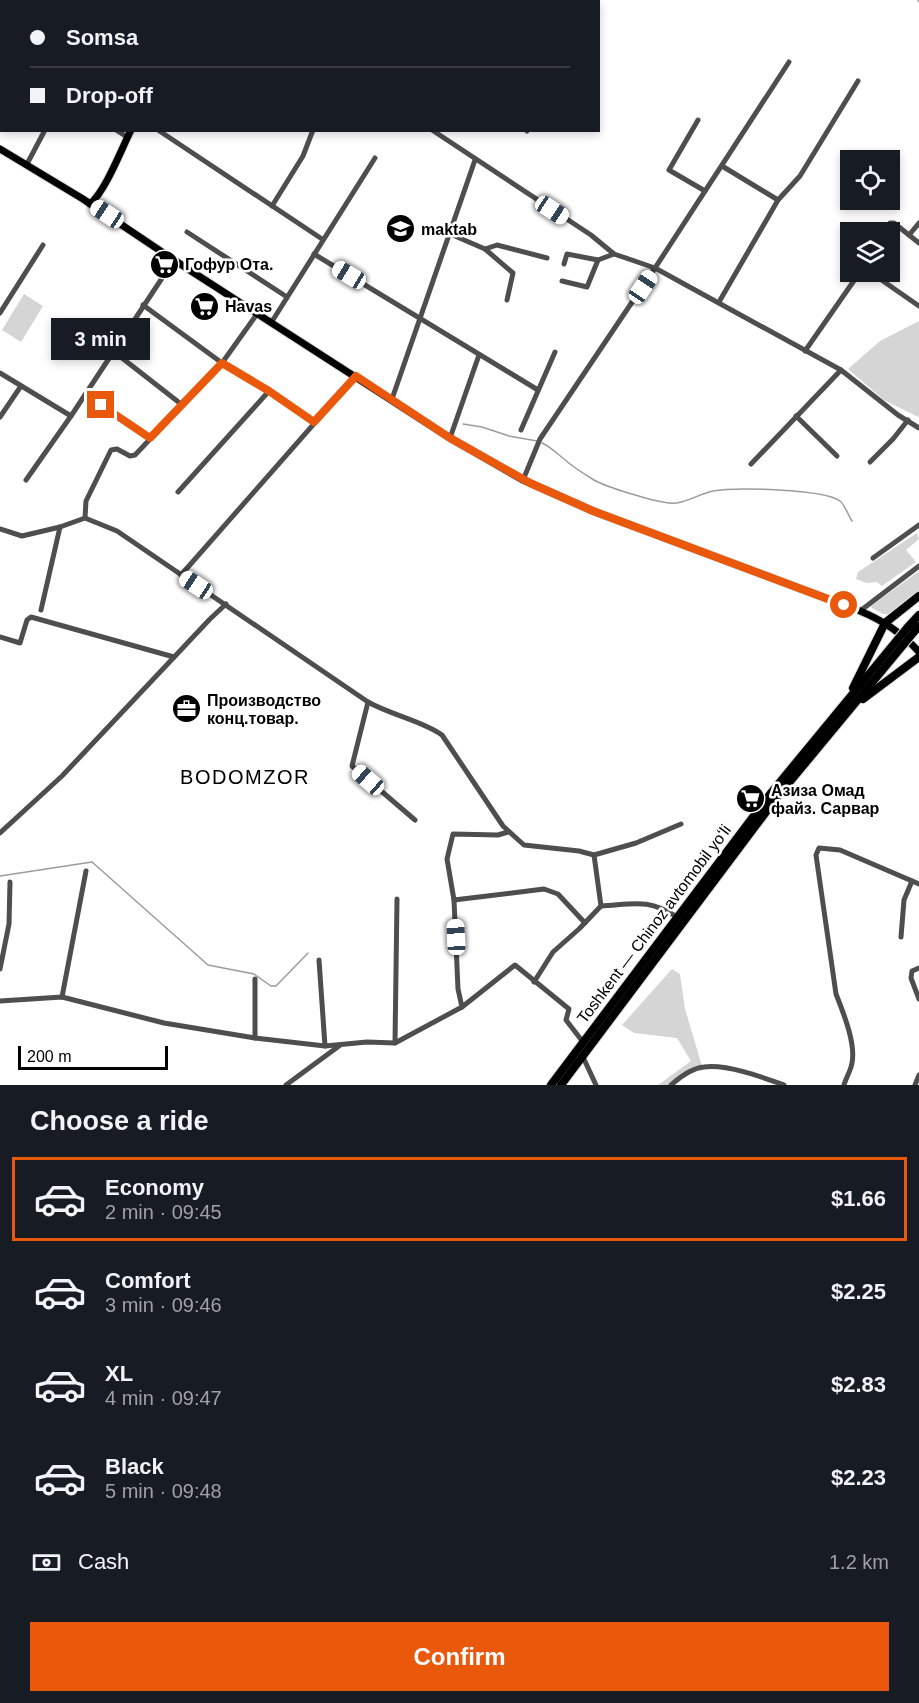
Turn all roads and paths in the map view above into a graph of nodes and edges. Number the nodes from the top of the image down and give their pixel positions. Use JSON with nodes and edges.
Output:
{"nodes":[{"id":1,"x":789,"y":62,"type":"dead end"},
{"id":2,"x":858,"y":81,"type":"dead end"},
{"id":3,"x":698,"y":120,"type":"dead end"},
{"id":4,"x":44,"y":132,"type":"edge"},
{"id":5,"x":161,"y":132,"type":"edge"},
{"id":6,"x":312,"y":132,"type":"edge"},
{"id":7,"x":435,"y":132,"type":"edge"},
{"id":8,"x":129,"y":134,"type":"edge"},
{"id":9,"x":0,"y":149,"type":"edge"},
{"id":10,"x":375,"y":158,"type":"dead end"},
{"id":11,"x":475,"y":160,"type":"junction"},
{"id":12,"x":27,"y":164,"type":"junction"},
{"id":13,"x":722,"y":166,"type":"junction"},
{"id":14,"x":102,"y":186,"type":"junction"},
{"id":15,"x":705,"y":191,"type":"junction"},
{"id":16,"x":778,"y":200,"type":"junction"},
{"id":17,"x":90,"y":204,"type":"junction"},
{"id":18,"x":272,"y":206,"type":"junction"},
{"id":19,"x":107,"y":214,"type":"junction"},
{"id":20,"x":919,"y":223,"type":"edge"},
{"id":21,"x":900,"y":228,"type":"edge"},
{"id":22,"x":187,"y":232,"type":"dead end"},
{"id":23,"x":448,"y":233,"type":"junction"},
{"id":24,"x":909,"y":235,"type":"junction"},
{"id":25,"x":322,"y":239,"type":"junction"},
{"id":26,"x":919,"y":243,"type":"edge"},
{"id":27,"x":43,"y":245,"type":"dead end"},
{"id":28,"x":485,"y":249,"type":"junction"},
{"id":29,"x":314,"y":254,"type":"junction"},
{"id":30,"x":614,"y":254,"type":"junction"},
{"id":31,"x":547,"y":258,"type":"dead end"},
{"id":32,"x":174,"y":260,"type":"junction"},
{"id":33,"x":598,"y":260,"type":"junction"},
{"id":34,"x":564,"y":264,"type":"dead end"},
{"id":35,"x":656,"y":268,"type":"junction"},
{"id":36,"x":562,"y":281,"type":"dead end"},
{"id":37,"x":853,"y":282,"type":"edge"},
{"id":38,"x":884,"y":282,"type":"edge"},
{"id":39,"x":287,"y":297,"type":"junction"},
{"id":40,"x":507,"y":300,"type":"dead end"},
{"id":41,"x":719,"y":302,"type":"junction"},
{"id":42,"x":143,"y":305,"type":"junction"},
{"id":43,"x":919,"y":306,"type":"edge"},
{"id":44,"x":0,"y":313,"type":"edge"},
{"id":45,"x":257,"y":314,"type":"junction"},
{"id":46,"x":419,"y":318,"type":"junction"},
{"id":47,"x":271,"y":323,"type":"junction"},
{"id":48,"x":113,"y":351,"type":"junction"},
{"id":49,"x":805,"y":351,"type":"junction"},
{"id":50,"x":555,"y":352,"type":"dead end"},
{"id":51,"x":479,"y":355,"type":"junction"},
{"id":52,"x":222,"y":363,"type":"junction"},
{"id":53,"x":841,"y":370,"type":"junction"},
{"id":54,"x":0,"y":373,"type":"edge"},
{"id":55,"x":356,"y":376,"type":"junction"},
{"id":56,"x":21,"y":386,"type":"junction"},
{"id":57,"x":537,"y":390,"type":"junction"},
{"id":58,"x":269,"y":391,"type":"junction"},
{"id":59,"x":85,"y":394,"type":"junction"},
{"id":60,"x":392,"y":399,"type":"junction"},
{"id":61,"x":181,"y":404,"type":"junction"},
{"id":62,"x":71,"y":416,"type":"junction"},
{"id":63,"x":796,"y":416,"type":"junction"},
{"id":64,"x":0,"y":417,"type":"edge"},
{"id":65,"x":908,"y":420,"type":"junction"},
{"id":66,"x":314,"y":422,"type":"junction"},
{"id":67,"x":919,"y":428,"type":"edge"},
{"id":68,"x":521,"y":430,"type":"dead end"},
{"id":69,"x":150,"y":438,"type":"junction"},
{"id":70,"x":450,"y":438,"type":"junction"},
{"id":71,"x":837,"y":456,"type":"dead end"},
{"id":72,"x":870,"y":462,"type":"dead end"},
{"id":73,"x":751,"y":464,"type":"dead end"},
{"id":74,"x":26,"y":480,"type":"dead end"},
{"id":75,"x":523,"y":480,"type":"junction"},
{"id":76,"x":178,"y":492,"type":"dead end"},
{"id":77,"x":85,"y":518,"type":"junction"},
{"id":78,"x":919,"y":525,"type":"edge"},
{"id":79,"x":60,"y":527,"type":"junction"},
{"id":80,"x":0,"y":529,"type":"edge"},
{"id":81,"x":873,"y":558,"type":"dead end"},
{"id":82,"x":919,"y":566,"type":"edge"},
{"id":83,"x":181,"y":575,"type":"junction"},
{"id":84,"x":919,"y":596,"type":"edge"},
{"id":85,"x":226,"y":604,"type":"junction"},
{"id":86,"x":42,"y":609,"type":"dead end"},
{"id":87,"x":860,"y":610,"type":"junction"},
{"id":88,"x":919,"y":615,"type":"edge"},
{"id":89,"x":885,"y":623,"type":"junction"},
{"id":90,"x":913,"y":629,"type":"edge"},
{"id":91,"x":0,"y":637,"type":"edge"},
{"id":92,"x":919,"y":652,"type":"edge"},
{"id":93,"x":174,"y":657,"type":"junction"},
{"id":94,"x":919,"y":657,"type":"edge"},
{"id":95,"x":369,"y":702,"type":"junction"},
{"id":96,"x":841,"y":713,"type":"junction"},
{"id":97,"x":415,"y":820,"type":"dead end"},
{"id":98,"x":681,"y":824,"type":"dead end"},
{"id":99,"x":508,"y":832,"type":"junction"},
{"id":100,"x":0,"y":833,"type":"edge"},
{"id":101,"x":594,"y":855,"type":"junction"},
{"id":102,"x":86,"y":871,"type":"dead end"},
{"id":103,"x":912,"y":880,"type":"junction"},
{"id":104,"x":10,"y":882,"type":"dead end"},
{"id":105,"x":919,"y":884,"type":"edge"},
{"id":106,"x":397,"y":899,"type":"dead end"},
{"id":107,"x":454,"y":900,"type":"junction"},
{"id":108,"x":601,"y":906,"type":"junction"},
{"id":109,"x":677,"y":917,"type":"junction"},
{"id":110,"x":585,"y":923,"type":"junction"},
{"id":111,"x":901,"y":937,"type":"dead end"},
{"id":112,"x":319,"y":960,"type":"dead end"},
{"id":113,"x":919,"y":968,"type":"edge"},
{"id":114,"x":0,"y":969,"type":"edge"},
{"id":115,"x":255,"y":979,"type":"dead end"},
{"id":116,"x":534,"y":982,"type":"junction"},
{"id":117,"x":62,"y":997,"type":"junction"},
{"id":118,"x":919,"y":999,"type":"edge"},
{"id":119,"x":0,"y":1001,"type":"edge"},
{"id":120,"x":462,"y":1007,"type":"junction"},
{"id":121,"x":255,"y":1038,"type":"junction"},
{"id":122,"x":583,"y":1042,"type":"junction"},
{"id":123,"x":395,"y":1043,"type":"junction"},
{"id":124,"x":325,"y":1046,"type":"junction"},
{"id":125,"x":339,"y":1046,"type":"junction"},
{"id":126,"x":582,"y":1056,"type":"junction"},
{"id":127,"x":919,"y":1075,"type":"edge"},
{"id":128,"x":286,"y":1085,"type":"edge"},
{"id":129,"x":551,"y":1085,"type":"edge"},
{"id":130,"x":561,"y":1085,"type":"edge"},
{"id":131,"x":596,"y":1085,"type":"edge"},
{"id":132,"x":671,"y":1085,"type":"edge"},
{"id":133,"x":784,"y":1085,"type":"edge"},
{"id":134,"x":844,"y":1085,"type":"edge"},
{"id":135,"x":915,"y":1085,"type":"edge"}],
"edges":[{"from":1,"to":13,"type":"street"},
{"from":2,"to":16,"type":"street"},
{"from":3,"to":15,"type":"street"},
{"from":4,"to":12,"type":"street"},
{"from":5,"to":18,"type":"street"},
{"from":6,"to":18,"type":"street"},
{"from":7,"to":11,"type":"street"},
{"from":8,"to":14,"type":"main road"},
{"from":8,"to":17,"type":"main road"},
{"from":9,"to":12,"type":"main road"},
{"from":10,"to":25,"type":"street"},
{"from":11,"to":23,"type":"street"},
{"from":11,"to":30,"type":"street"},
{"from":12,"to":17,"type":"main road"},
{"from":13,"to":15,"type":"street"},
{"from":13,"to":16,"type":"street"},
{"from":14,"to":17,"type":"main road"},
{"from":14,"to":19,"type":"main road"},
{"from":15,"to":35,"type":"street"},
{"from":16,"to":41,"type":"street"},
{"from":17,"to":19,"type":"main road"},
{"from":18,"to":25,"type":"street"},
{"from":19,"to":32,"type":"main road"},
{"from":20,"to":24,"type":"street"},
{"from":21,"to":24,"type":"street"},
{"from":22,"to":39,"type":"street"},
{"from":23,"to":28,"type":"street"},
{"from":23,"to":46,"type":"street"},
{"from":24,"to":26,"type":"street"},
{"from":25,"to":29,"type":"street"},
{"from":27,"to":44,"type":"street"},
{"from":28,"to":31,"type":"street"},
{"from":28,"to":40,"type":"street"},
{"from":29,"to":39,"type":"street"},
{"from":29,"to":46,"type":"street"},
{"from":30,"to":33,"type":"street"},
{"from":30,"to":35,"type":"street"},
{"from":32,"to":42,"type":"street"},
{"from":32,"to":45,"type":"main road"},
{"from":33,"to":34,"type":"street"},
{"from":33,"to":36,"type":"street"},
{"from":35,"to":41,"type":"street"},
{"from":35,"to":75,"type":"street"},
{"from":37,"to":49,"type":"street"},
{"from":38,"to":43,"type":"street"},
{"from":39,"to":47,"type":"street"},
{"from":41,"to":49,"type":"street"},
{"from":42,"to":48,"type":"street"},
{"from":42,"to":52,"type":"street"},
{"from":45,"to":47,"type":"main road"},
{"from":45,"to":52,"type":"street"},
{"from":46,"to":51,"type":"street"},
{"from":46,"to":60,"type":"street"},
{"from":47,"to":55,"type":"main road"},
{"from":48,"to":59,"type":"street"},
{"from":48,"to":61,"type":"street"},
{"from":49,"to":53,"type":"street"},
{"from":50,"to":57,"type":"street"},
{"from":51,"to":57,"type":"street"},
{"from":51,"to":70,"type":"street"},
{"from":52,"to":58,"type":"street"},
{"from":52,"to":61,"type":"street"},
{"from":53,"to":63,"type":"street"},
{"from":53,"to":65,"type":"street"},
{"from":54,"to":56,"type":"street"},
{"from":55,"to":60,"type":"main road"},
{"from":55,"to":66,"type":"street"},
{"from":56,"to":62,"type":"street"},
{"from":56,"to":64,"type":"street"},
{"from":57,"to":68,"type":"street"},
{"from":58,"to":66,"type":"street"},
{"from":58,"to":76,"type":"street"},
{"from":59,"to":62,"type":"street"},
{"from":59,"to":69,"type":"street"},
{"from":60,"to":70,"type":"main road"},
{"from":61,"to":69,"type":"street"},
{"from":62,"to":74,"type":"street"},
{"from":63,"to":71,"type":"street"},
{"from":63,"to":73,"type":"street"},
{"from":65,"to":67,"type":"street"},
{"from":65,"to":72,"type":"street"},
{"from":66,"to":83,"type":"street"},
{"from":69,"to":77,"type":"street"},
{"from":70,"to":75,"type":"main road"},
{"from":75,"to":87,"type":"main road"},
{"from":77,"to":79,"type":"street"},
{"from":77,"to":83,"type":"street"},
{"from":78,"to":81,"type":"street"},
{"from":79,"to":80,"type":"street"},
{"from":79,"to":86,"type":"street"},
{"from":82,"to":87,"type":"street"},
{"from":83,"to":85,"type":"street"},
{"from":84,"to":89,"type":"highway"},
{"from":85,"to":93,"type":"street"},
{"from":85,"to":95,"type":"street"},
{"from":87,"to":89,"type":"main road"},
{"from":88,"to":90,"type":"highway","name":"Toshkent — Chinoz avtomobil yoʻli"},
{"from":89,"to":92,"type":"main road"},
{"from":89,"to":96,"type":"highway"},
{"from":90,"to":96,"type":"highway","name":"Toshkent — Chinoz avtomobil yoʻli","bridge":true},
{"from":91,"to":93,"type":"street"},
{"from":93,"to":100,"type":"street"},
{"from":94,"to":96,"type":"highway"},
{"from":95,"to":97,"type":"street"},
{"from":95,"to":99,"type":"street"},
{"from":96,"to":109,"type":"highway","name":"Toshkent — Chinoz avtomobil yoʻli"},
{"from":96,"to":126,"type":"highway","name":"Toshkent — Chinoz avtomobil yoʻli"},
{"from":98,"to":101,"type":"street"},
{"from":99,"to":101,"type":"street"},
{"from":99,"to":107,"type":"street"},
{"from":101,"to":108,"type":"street"},
{"from":102,"to":117,"type":"street"},
{"from":103,"to":105,"type":"street"},
{"from":103,"to":111,"type":"street"},
{"from":103,"to":134,"type":"street"},
{"from":104,"to":114,"type":"street"},
{"from":106,"to":123,"type":"street"},
{"from":107,"to":110,"type":"street"},
{"from":107,"to":120,"type":"street"},
{"from":108,"to":109,"type":"street"},
{"from":108,"to":110,"type":"street"},
{"from":109,"to":122,"type":"highway","name":"Toshkent — Chinoz avtomobil yoʻli"},
{"from":110,"to":116,"type":"street"},
{"from":112,"to":124,"type":"street"},
{"from":113,"to":118,"type":"street"},
{"from":115,"to":121,"type":"street"},
{"from":116,"to":120,"type":"street"},
{"from":116,"to":122,"type":"street"},
{"from":117,"to":119,"type":"street"},
{"from":117,"to":121,"type":"street"},
{"from":120,"to":123,"type":"street"},
{"from":121,"to":124,"type":"street"},
{"from":122,"to":129,"type":"highway","name":"Toshkent — Chinoz avtomobil yoʻli"},
{"from":123,"to":125,"type":"street"},
{"from":124,"to":125,"type":"street"},
{"from":125,"to":128,"type":"street"},
{"from":126,"to":130,"type":"highway","name":"Toshkent — Chinoz avtomobil yoʻli"},
{"from":126,"to":131,"type":"street"},
{"from":127,"to":135,"type":"street"},
{"from":132,"to":133,"type":"street"}]}
